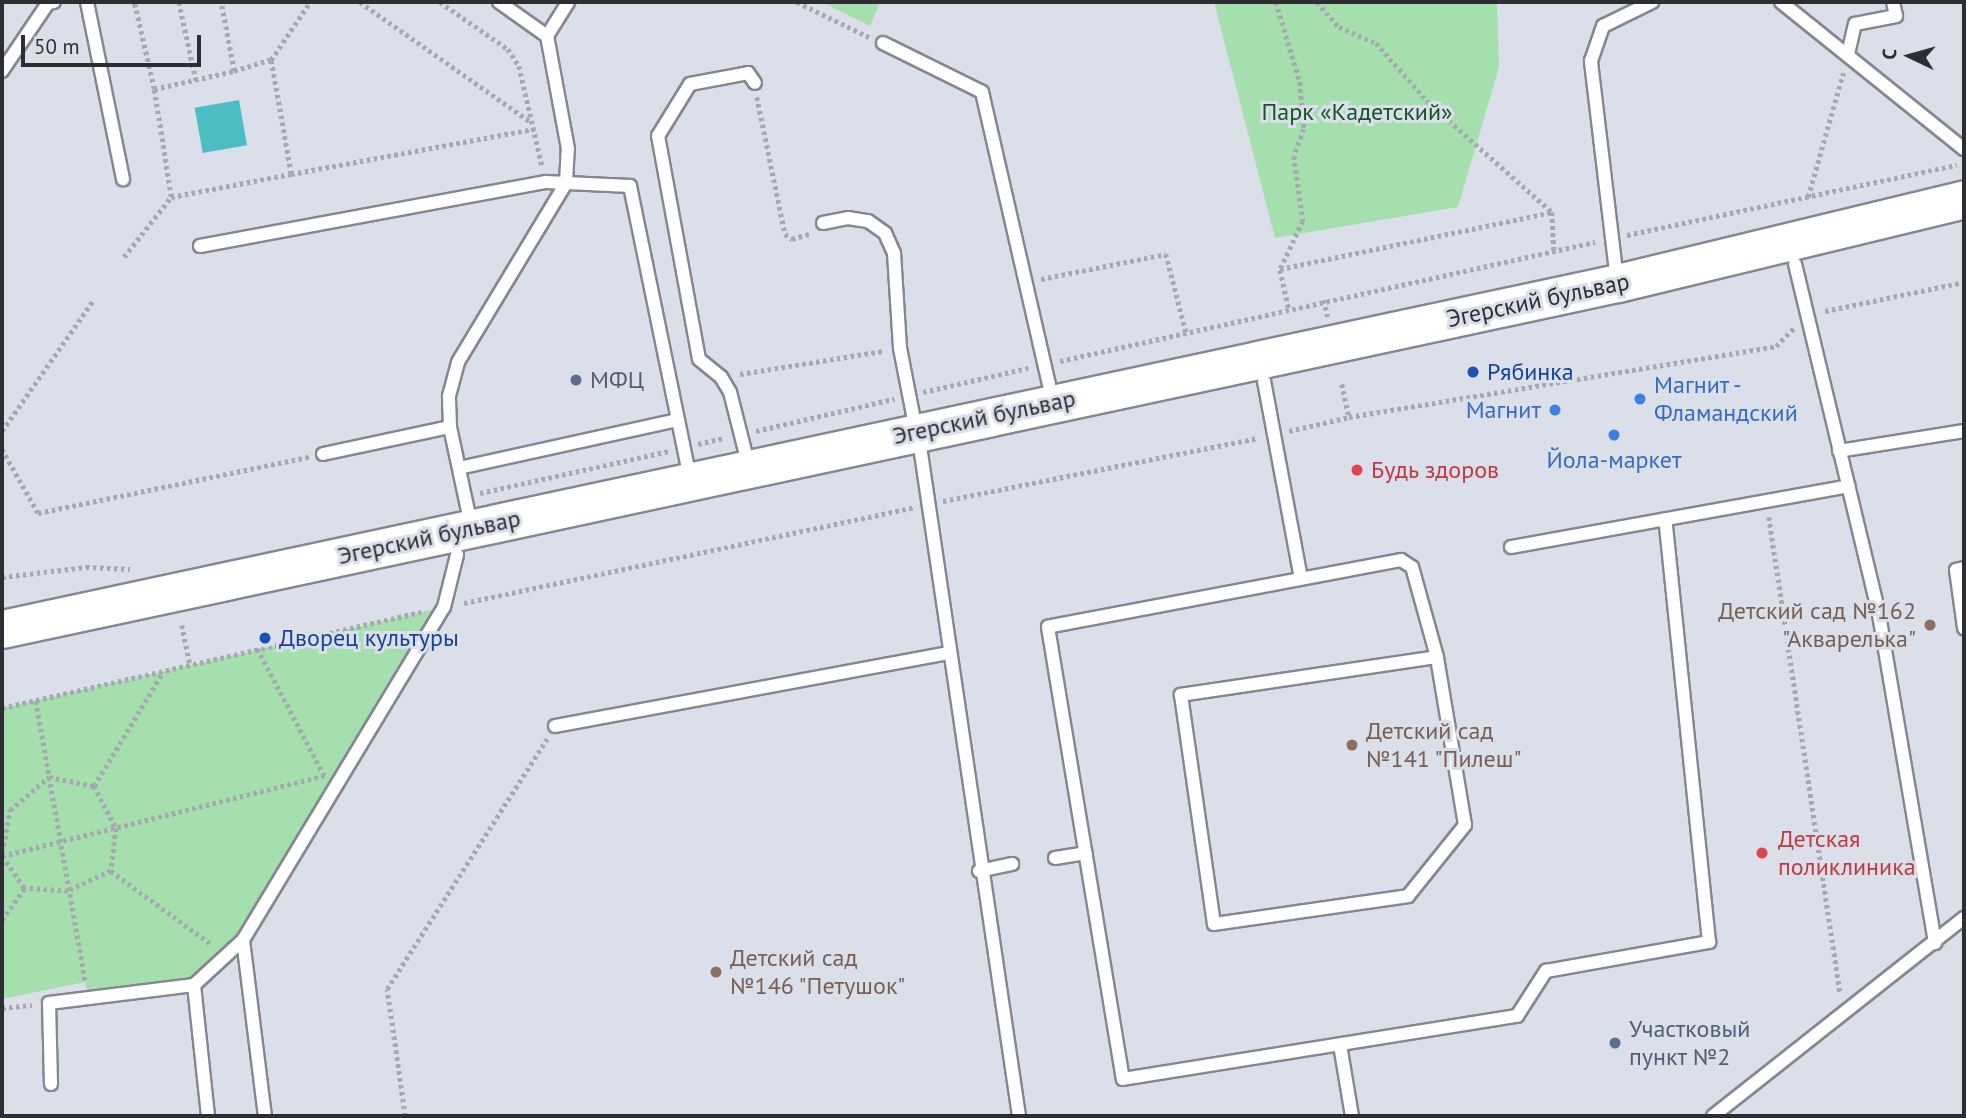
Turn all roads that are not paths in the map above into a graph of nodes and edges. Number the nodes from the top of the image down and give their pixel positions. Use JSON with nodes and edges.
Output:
{"nodes":[{"id":1,"x":54,"y":2,"type":"edge"},
{"id":2,"x":87,"y":2,"type":"edge"},
{"id":3,"x":499,"y":2,"type":"edge"},
{"id":4,"x":568,"y":2,"type":"edge"},
{"id":5,"x":1651,"y":2,"type":"edge"},
{"id":6,"x":1781,"y":2,"type":"edge"},
{"id":7,"x":1893,"y":2,"type":"edge"},
{"id":8,"x":547,"y":36,"type":"junction"},
{"id":9,"x":883,"y":43,"type":"road end"},
{"id":10,"x":1848,"y":54,"type":"junction"},
{"id":11,"x":2,"y":71,"type":"edge"},
{"id":12,"x":755,"y":83,"type":"road end"},
{"id":13,"x":1964,"y":149,"type":"edge"},
{"id":14,"x":123,"y":179,"type":"dead end"},
{"id":15,"x":566,"y":183,"type":"junction"},
{"id":16,"x":1964,"y":199,"type":"edge"},
{"id":17,"x":823,"y":223,"type":"road end"},
{"id":18,"x":1964,"y":225,"type":"edge"},
{"id":19,"x":200,"y":246,"type":"dead end"},
{"id":20,"x":1792,"y":253,"type":"junction"},
{"id":21,"x":1618,"y":283,"type":"junction"},
{"id":22,"x":1262,"y":370,"type":"junction"},
{"id":23,"x":1053,"y":402,"type":"junction"},
{"id":24,"x":677,"y":419,"type":"junction"},
{"id":25,"x":450,"y":427,"type":"junction"},
{"id":26,"x":1964,"y":431,"type":"edge"},
{"id":27,"x":918,"y":442,"type":"junction"},
{"id":28,"x":1839,"y":451,"type":"junction"},
{"id":29,"x":323,"y":454,"type":"road end"},
{"id":30,"x":748,"y":464,"type":"junction"},
{"id":31,"x":458,"y":468,"type":"junction"},
{"id":32,"x":690,"y":477,"type":"junction"},
{"id":33,"x":1849,"y":486,"type":"junction"},
{"id":34,"x":1665,"y":519,"type":"junction"},
{"id":35,"x":464,"y":533,"type":"junction"},
{"id":36,"x":1511,"y":547,"type":"dead end"},
{"id":37,"x":1964,"y":568,"type":"edge"},
{"id":38,"x":1301,"y":579,"type":"junction"},
{"id":39,"x":1964,"y":628,"type":"edge"},
{"id":40,"x":2,"y":629,"type":"edge"},
{"id":41,"x":2,"y":652,"type":"edge"},
{"id":42,"x":947,"y":653,"type":"junction"},
{"id":43,"x":1437,"y":657,"type":"junction"},
{"id":44,"x":555,"y":726,"type":"road end"},
{"id":45,"x":1086,"y":853,"type":"junction"},
{"id":46,"x":1055,"y":858,"type":"dead end"},
{"id":47,"x":1012,"y":864,"type":"dead end"},
{"id":48,"x":979,"y":871,"type":"junction"},
{"id":49,"x":1964,"y":918,"type":"edge"},
{"id":50,"x":1951,"y":930,"type":"junction"},
{"id":51,"x":1964,"y":936,"type":"edge"},
{"id":52,"x":243,"y":940,"type":"junction"},
{"id":53,"x":1935,"y":943,"type":"junction"},
{"id":54,"x":194,"y":985,"type":"junction"},
{"id":55,"x":1340,"y":1045,"type":"junction"},
{"id":56,"x":51,"y":1084,"type":"dead end"},
{"id":57,"x":208,"y":1116,"type":"edge"},
{"id":58,"x":265,"y":1116,"type":"edge"},
{"id":59,"x":1018,"y":1116,"type":"edge"},
{"id":60,"x":1352,"y":1116,"type":"edge"},
{"id":61,"x":1713,"y":1116,"type":"edge"}],
"edges":[{"from":1,"to":11,"type":"lane"},
{"from":2,"to":14,"type":"lane"},
{"from":3,"to":8,"type":"lane"},
{"from":4,"to":8,"type":"lane"},
{"from":5,"to":21,"type":"lane"},
{"from":6,"to":10,"type":"lane"},
{"from":7,"to":10,"type":"lane"},
{"from":8,"to":15,"type":"lane"},
{"from":9,"to":23,"type":"lane"},
{"from":10,"to":13,"type":"lane"},
{"from":12,"to":30,"type":"lane"},
{"from":15,"to":19,"type":"lane"},
{"from":15,"to":24,"type":"lane"},
{"from":15,"to":25,"type":"lane"},
{"from":16,"to":20,"type":"main road","name":"Эгерский бульвар"},
{"from":17,"to":27,"type":"lane"},
{"from":18,"to":20,"type":"main road","name":"Эгерский бульвар"},
{"from":20,"to":21,"type":"main road","name":"Эгерский бульвар"},
{"from":20,"to":22,"type":"main road","name":"Эгерский бульвар"},
{"from":20,"to":28,"type":"lane"},
{"from":21,"to":22,"type":"main road","name":"Эгерский бульвар"},
{"from":22,"to":23,"type":"main road","name":"Эгерский бульвар"},
{"from":22,"to":27,"type":"main road","name":"Эгерский бульвар"},
{"from":22,"to":38,"type":"lane"},
{"from":23,"to":27,"type":"main road","name":"Эгерский бульвар"},
{"from":24,"to":31,"type":"lane"},
{"from":24,"to":32,"type":"lane"},
{"from":25,"to":29,"type":"lane"},
{"from":25,"to":31,"type":"lane"},
{"from":26,"to":28,"type":"lane"},
{"from":27,"to":30,"type":"main road","name":"Эгерский бульвар"},
{"from":27,"to":42,"type":"lane"},
{"from":28,"to":33,"type":"lane"},
{"from":30,"to":32,"type":"main road","name":"Эгерский бульвар"},
{"from":31,"to":35,"type":"lane"},
{"from":32,"to":35,"type":"main road","name":"Эгерский бульвар"},
{"from":33,"to":34,"type":"lane"},
{"from":33,"to":53,"type":"lane"},
{"from":34,"to":36,"type":"lane"},
{"from":34,"to":55,"type":"lane"},
{"from":35,"to":40,"type":"main road","name":"Эгерский бульвар"},
{"from":35,"to":41,"type":"main road","name":"Эгерский бульвар"},
{"from":35,"to":52,"type":"lane"},
{"from":37,"to":39,"type":"lane"},
{"from":38,"to":43,"type":"lane"},
{"from":38,"to":45,"type":"lane"},
{"from":42,"to":44,"type":"lane"},
{"from":42,"to":48,"type":"lane"},
{"from":43,"to":43,"type":"lane"},
{"from":45,"to":46,"type":"lane"},
{"from":45,"to":55,"type":"lane"},
{"from":47,"to":48,"type":"lane"},
{"from":48,"to":59,"type":"lane"},
{"from":49,"to":50,"type":"lane"},
{"from":50,"to":51,"type":"lane"},
{"from":50,"to":53,"type":"lane"},
{"from":52,"to":54,"type":"lane"},
{"from":52,"to":58,"type":"lane"},
{"from":53,"to":61,"type":"lane"},
{"from":54,"to":56,"type":"lane"},
{"from":54,"to":57,"type":"lane"},
{"from":55,"to":60,"type":"lane"}]}
